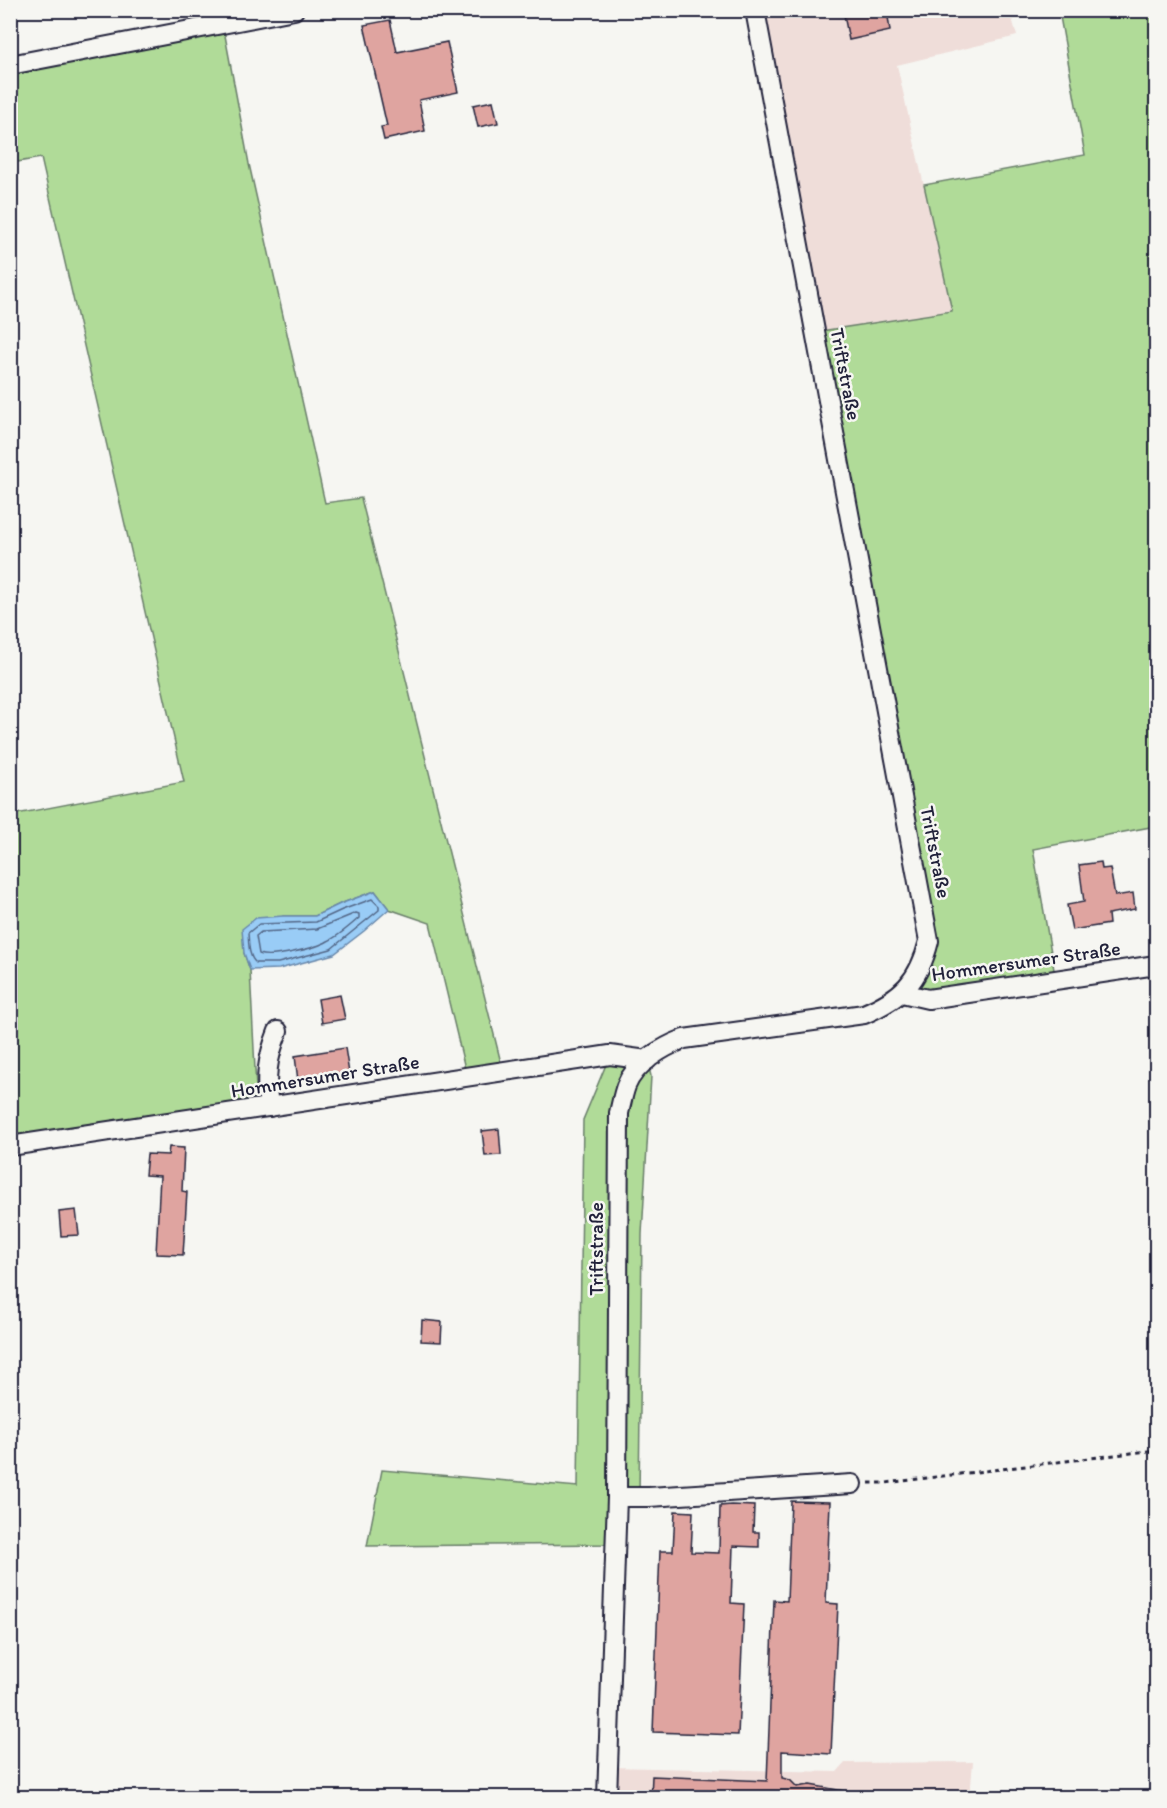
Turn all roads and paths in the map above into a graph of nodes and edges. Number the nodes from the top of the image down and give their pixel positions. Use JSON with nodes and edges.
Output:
{"nodes":[{"id":1,"x":294,"y":10,"type":"edge"},
{"id":2,"x":755,"y":10,"type":"edge"},
{"id":3,"x":10,"y":65,"type":"edge"},
{"id":4,"x":1156,"y":965,"type":"edge"},
{"id":5,"x":902,"y":993,"type":"junction"},
{"id":6,"x":278,"y":1031,"type":"dead end"},
{"id":7,"x":647,"y":1060,"type":"junction"},
{"id":8,"x":269,"y":1107,"type":"junction"},
{"id":9,"x":10,"y":1146,"type":"edge"},
{"id":10,"x":1156,"y":1450,"type":"edge"},
{"id":11,"x":852,"y":1484,"type":"joint"},
{"id":12,"x":617,"y":1497,"type":"junction"},
{"id":13,"x":607,"y":1797,"type":"edge"}],
"edges":[{"from":1,"to":3,"type":"street"},
{"from":2,"to":5,"type":"street","name":"Triftstraße"},
{"from":4,"to":5,"type":"street","name":"Hommersumer Straße"},
{"from":5,"to":7,"type":"street","name":"Triftstraße"},
{"from":6,"to":8,"type":"street"},
{"from":7,"to":8,"type":"street","name":"Hommersumer Straße"},
{"from":7,"to":12,"type":"street","name":"Triftstraße"},
{"from":8,"to":9,"type":"street","name":"Hommersumer Straße"},
{"from":10,"to":11,"type":"path"},
{"from":11,"to":12,"type":"street"},
{"from":12,"to":13,"type":"street","name":"Triftstraße"}]}
